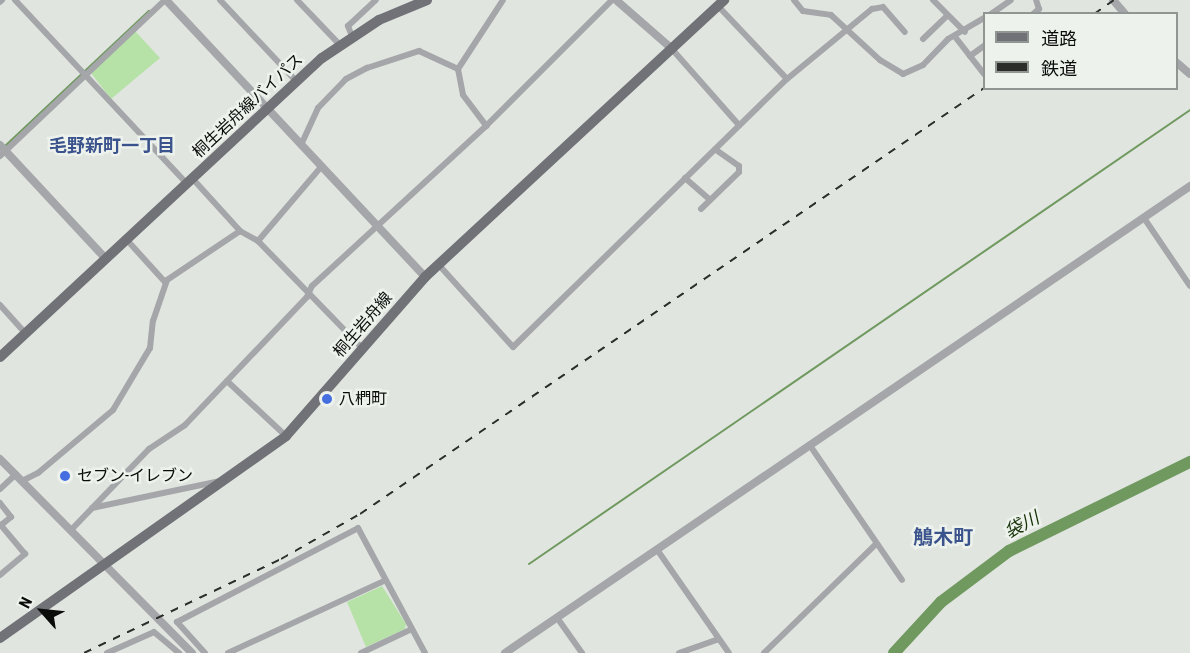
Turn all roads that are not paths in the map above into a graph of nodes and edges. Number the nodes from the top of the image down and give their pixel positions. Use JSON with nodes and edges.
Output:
{"nodes":[{"id":1,"x":15,"y":0,"type":"edge"},
{"id":2,"x":165,"y":0,"type":"edge"},
{"id":3,"x":220,"y":0,"type":"edge"},
{"id":4,"x":297,"y":0,"type":"edge"},
{"id":5,"x":376,"y":0,"type":"edge"},
{"id":6,"x":428,"y":0,"type":"edge"},
{"id":7,"x":503,"y":0,"type":"edge"},
{"id":8,"x":614,"y":0,"type":"edge"},
{"id":9,"x":794,"y":0,"type":"edge"},
{"id":10,"x":933,"y":0,"type":"edge"},
{"id":11,"x":1011,"y":0,"type":"edge"},
{"id":12,"x":1113,"y":0,"type":"edge"},
{"id":13,"x":721,"y":3,"type":"edge"},
{"id":14,"x":994,"y":12,"type":"edge"},
{"id":15,"x":1123,"y":12,"type":"edge"},
{"id":16,"x":947,"y":16,"type":"junction"},
{"id":17,"x":983,"y":19,"type":"edge"},
{"id":18,"x":848,"y":30,"type":"junction"},
{"id":19,"x":905,"y":32,"type":"dead end"},
{"id":20,"x":965,"y":32,"type":"junction"},
{"id":21,"x":352,"y":36,"type":"junction"},
{"id":22,"x":956,"y":38,"type":"junction"},
{"id":23,"x":923,"y":39,"type":"dead end"},
{"id":24,"x":339,"y":45,"type":"junction"},
{"id":25,"x":983,"y":47,"type":"edge"},
{"id":26,"x":670,"y":48,"type":"junction"},
{"id":27,"x":970,"y":56,"type":"junction"},
{"id":28,"x":1178,"y":65,"type":"edge"},
{"id":29,"x":458,"y":69,"type":"junction"},
{"id":30,"x":983,"y":73,"type":"edge"},
{"id":31,"x":1190,"y":74,"type":"edge"},
{"id":32,"x":86,"y":75,"type":"junction"},
{"id":33,"x":787,"y":79,"type":"junction"},
{"id":34,"x":296,"y":81,"type":"junction"},
{"id":35,"x":266,"y":108,"type":"junction"},
{"id":36,"x":739,"y":125,"type":"junction"},
{"id":37,"x":486,"y":126,"type":"junction"},
{"id":38,"x":301,"y":145,"type":"junction"},
{"id":39,"x":715,"y":149,"type":"junction"},
{"id":40,"x":2,"y":150,"type":"edge"},
{"id":41,"x":321,"y":167,"type":"junction"},
{"id":42,"x":685,"y":178,"type":"junction"},
{"id":43,"x":189,"y":180,"type":"junction"},
{"id":44,"x":1190,"y":186,"type":"edge"},
{"id":45,"x":710,"y":200,"type":"junction"},
{"id":46,"x":701,"y":209,"type":"dead end"},
{"id":47,"x":1144,"y":218,"type":"junction"},
{"id":48,"x":378,"y":227,"type":"junction"},
{"id":49,"x":240,"y":231,"type":"junction"},
{"id":50,"x":126,"y":239,"type":"junction"},
{"id":51,"x":258,"y":241,"type":"junction"},
{"id":52,"x":105,"y":258,"type":"junction"},
{"id":53,"x":438,"y":264,"type":"junction"},
{"id":54,"x":425,"y":277,"type":"junction"},
{"id":55,"x":165,"y":282,"type":"junction"},
{"id":56,"x":1190,"y":286,"type":"edge"},
{"id":57,"x":309,"y":292,"type":"junction"},
{"id":58,"x":0,"y":305,"type":"edge"},
{"id":59,"x":25,"y":333,"type":"junction"},
{"id":60,"x":363,"y":349,"type":"junction"},
{"id":61,"x":0,"y":357,"type":"edge"},
{"id":62,"x":227,"y":381,"type":"junction"},
{"id":63,"x":286,"y":436,"type":"junction"},
{"id":64,"x":811,"y":447,"type":"junction"},
{"id":65,"x":0,"y":459,"type":"edge"},
{"id":66,"x":19,"y":478,"type":"junction"},
{"id":67,"x":224,"y":481,"type":"junction"},
{"id":68,"x":0,"y":489,"type":"edge"},
{"id":69,"x":0,"y":503,"type":"edge"},
{"id":70,"x":92,"y":508,"type":"junction"},
{"id":71,"x":1,"y":526,"type":"edge"},
{"id":72,"x":72,"y":529,"type":"junction"},
{"id":73,"x":875,"y":545,"type":"junction"},
{"id":74,"x":658,"y":551,"type":"junction"},
{"id":75,"x":107,"y":563,"type":"junction"},
{"id":76,"x":0,"y":575,"type":"edge"},
{"id":77,"x":902,"y":580,"type":"dead end"},
{"id":78,"x":384,"y":581,"type":"junction"},
{"id":79,"x":558,"y":619,"type":"junction"},
{"id":80,"x":412,"y":629,"type":"junction"},
{"id":81,"x":0,"y":638,"type":"edge"},
{"id":82,"x":719,"y":639,"type":"junction"},
{"id":83,"x":107,"y":653,"type":"edge"},
{"id":84,"x":179,"y":653,"type":"edge"},
{"id":85,"x":192,"y":653,"type":"edge"},
{"id":86,"x":205,"y":653,"type":"edge"},
{"id":87,"x":228,"y":653,"type":"edge"},
{"id":88,"x":361,"y":653,"type":"edge"},
{"id":89,"x":425,"y":653,"type":"edge"},
{"id":90,"x":505,"y":653,"type":"edge"},
{"id":91,"x":582,"y":653,"type":"edge"},
{"id":92,"x":679,"y":653,"type":"edge"},
{"id":93,"x":729,"y":653,"type":"edge"},
{"id":94,"x":764,"y":653,"type":"edge"}],
"edges":[{"from":1,"to":32,"type":"street"},
{"from":2,"to":32,"type":"street"},
{"from":2,"to":35,"type":"street"},
{"from":3,"to":34,"type":"street"},
{"from":4,"to":24,"type":"street"},
{"from":5,"to":21,"type":"street"},
{"from":6,"to":21,"type":"main road","name":"桐生岩舟線バイパス"},
{"from":7,"to":29,"type":"street"},
{"from":8,"to":26,"type":"street"},
{"from":8,"to":37,"type":"street"},
{"from":9,"to":18,"type":"street"},
{"from":10,"to":16,"type":"street"},
{"from":11,"to":14,"type":"street"},
{"from":12,"to":15,"type":"street"},
{"from":13,"to":26,"type":"main road","name":"桐生岩舟線"},
{"from":13,"to":33,"type":"street"},
{"from":16,"to":20,"type":"street"},
{"from":16,"to":23,"type":"street"},
{"from":17,"to":20,"type":"street"},
{"from":18,"to":19,"type":"street"},
{"from":18,"to":22,"type":"street"},
{"from":18,"to":33,"type":"street"},
{"from":20,"to":22,"type":"street"},
{"from":21,"to":24,"type":"main road","name":"桐生岩舟線バイパス"},
{"from":22,"to":27,"type":"street"},
{"from":24,"to":34,"type":"main road","name":"桐生岩舟線バイパス"},
{"from":25,"to":27,"type":"street"},
{"from":26,"to":36,"type":"street"},
{"from":26,"to":53,"type":"main road","name":"桐生岩舟線"},
{"from":27,"to":30,"type":"street"},
{"from":28,"to":31,"type":"street"},
{"from":29,"to":37,"type":"street"},
{"from":29,"to":38,"type":"street"},
{"from":32,"to":40,"type":"street"},
{"from":32,"to":43,"type":"street"},
{"from":33,"to":36,"type":"street"},
{"from":34,"to":35,"type":"main road","name":"桐生岩舟線バイパス"},
{"from":35,"to":38,"type":"street"},
{"from":35,"to":43,"type":"main road","name":"桐生岩舟線バイパス"},
{"from":36,"to":39,"type":"street"},
{"from":37,"to":48,"type":"street"},
{"from":38,"to":41,"type":"street"},
{"from":39,"to":42,"type":"street"},
{"from":39,"to":45,"type":"street"},
{"from":40,"to":52,"type":"street"},
{"from":41,"to":48,"type":"street"},
{"from":41,"to":51,"type":"street"},
{"from":42,"to":45,"type":"street"},
{"from":42,"to":53,"type":"street"},
{"from":43,"to":49,"type":"street"},
{"from":43,"to":50,"type":"main road","name":"桐生岩舟線バイパス"},
{"from":44,"to":47,"type":"street"},
{"from":45,"to":46,"type":"street"},
{"from":47,"to":56,"type":"street"},
{"from":47,"to":64,"type":"street"},
{"from":48,"to":54,"type":"street"},
{"from":48,"to":57,"type":"street"},
{"from":49,"to":51,"type":"street"},
{"from":49,"to":55,"type":"street"},
{"from":50,"to":52,"type":"main road","name":"桐生岩舟線バイパス"},
{"from":50,"to":55,"type":"street"},
{"from":51,"to":57,"type":"street"},
{"from":52,"to":59,"type":"main road","name":"桐生岩舟線バイパス"},
{"from":53,"to":54,"type":"main road","name":"桐生岩舟線"},
{"from":54,"to":60,"type":"main road","name":"桐生岩舟線"},
{"from":55,"to":66,"type":"street"},
{"from":57,"to":60,"type":"street"},
{"from":57,"to":62,"type":"street"},
{"from":58,"to":59,"type":"street"},
{"from":59,"to":61,"type":"main road","name":"桐生岩舟線バイパス"},
{"from":60,"to":63,"type":"main road","name":"桐生岩舟線"},
{"from":62,"to":63,"type":"street"},
{"from":62,"to":70,"type":"street"},
{"from":63,"to":67,"type":"main road","name":"桐生岩舟線"},
{"from":64,"to":73,"type":"street"},
{"from":64,"to":74,"type":"street"},
{"from":65,"to":66,"type":"street"},
{"from":66,"to":68,"type":"street"},
{"from":66,"to":72,"type":"street"},
{"from":67,"to":70,"type":"street"},
{"from":67,"to":75,"type":"main road","name":"桐生岩舟線"},
{"from":69,"to":71,"type":"street"},
{"from":70,"to":72,"type":"street"},
{"from":71,"to":76,"type":"street"},
{"from":72,"to":75,"type":"street"},
{"from":73,"to":77,"type":"street"},
{"from":73,"to":94,"type":"street"},
{"from":74,"to":79,"type":"street"},
{"from":74,"to":82,"type":"street"},
{"from":75,"to":81,"type":"main road","name":"桐生岩舟線"},
{"from":75,"to":85,"type":"street"},
{"from":78,"to":80,"type":"street"},
{"from":78,"to":86,"type":"street"},
{"from":78,"to":87,"type":"street"},
{"from":79,"to":90,"type":"street"},
{"from":79,"to":91,"type":"street"},
{"from":80,"to":88,"type":"street"},
{"from":80,"to":89,"type":"street"},
{"from":82,"to":92,"type":"street"},
{"from":82,"to":93,"type":"street"},
{"from":83,"to":84,"type":"street"}]}
